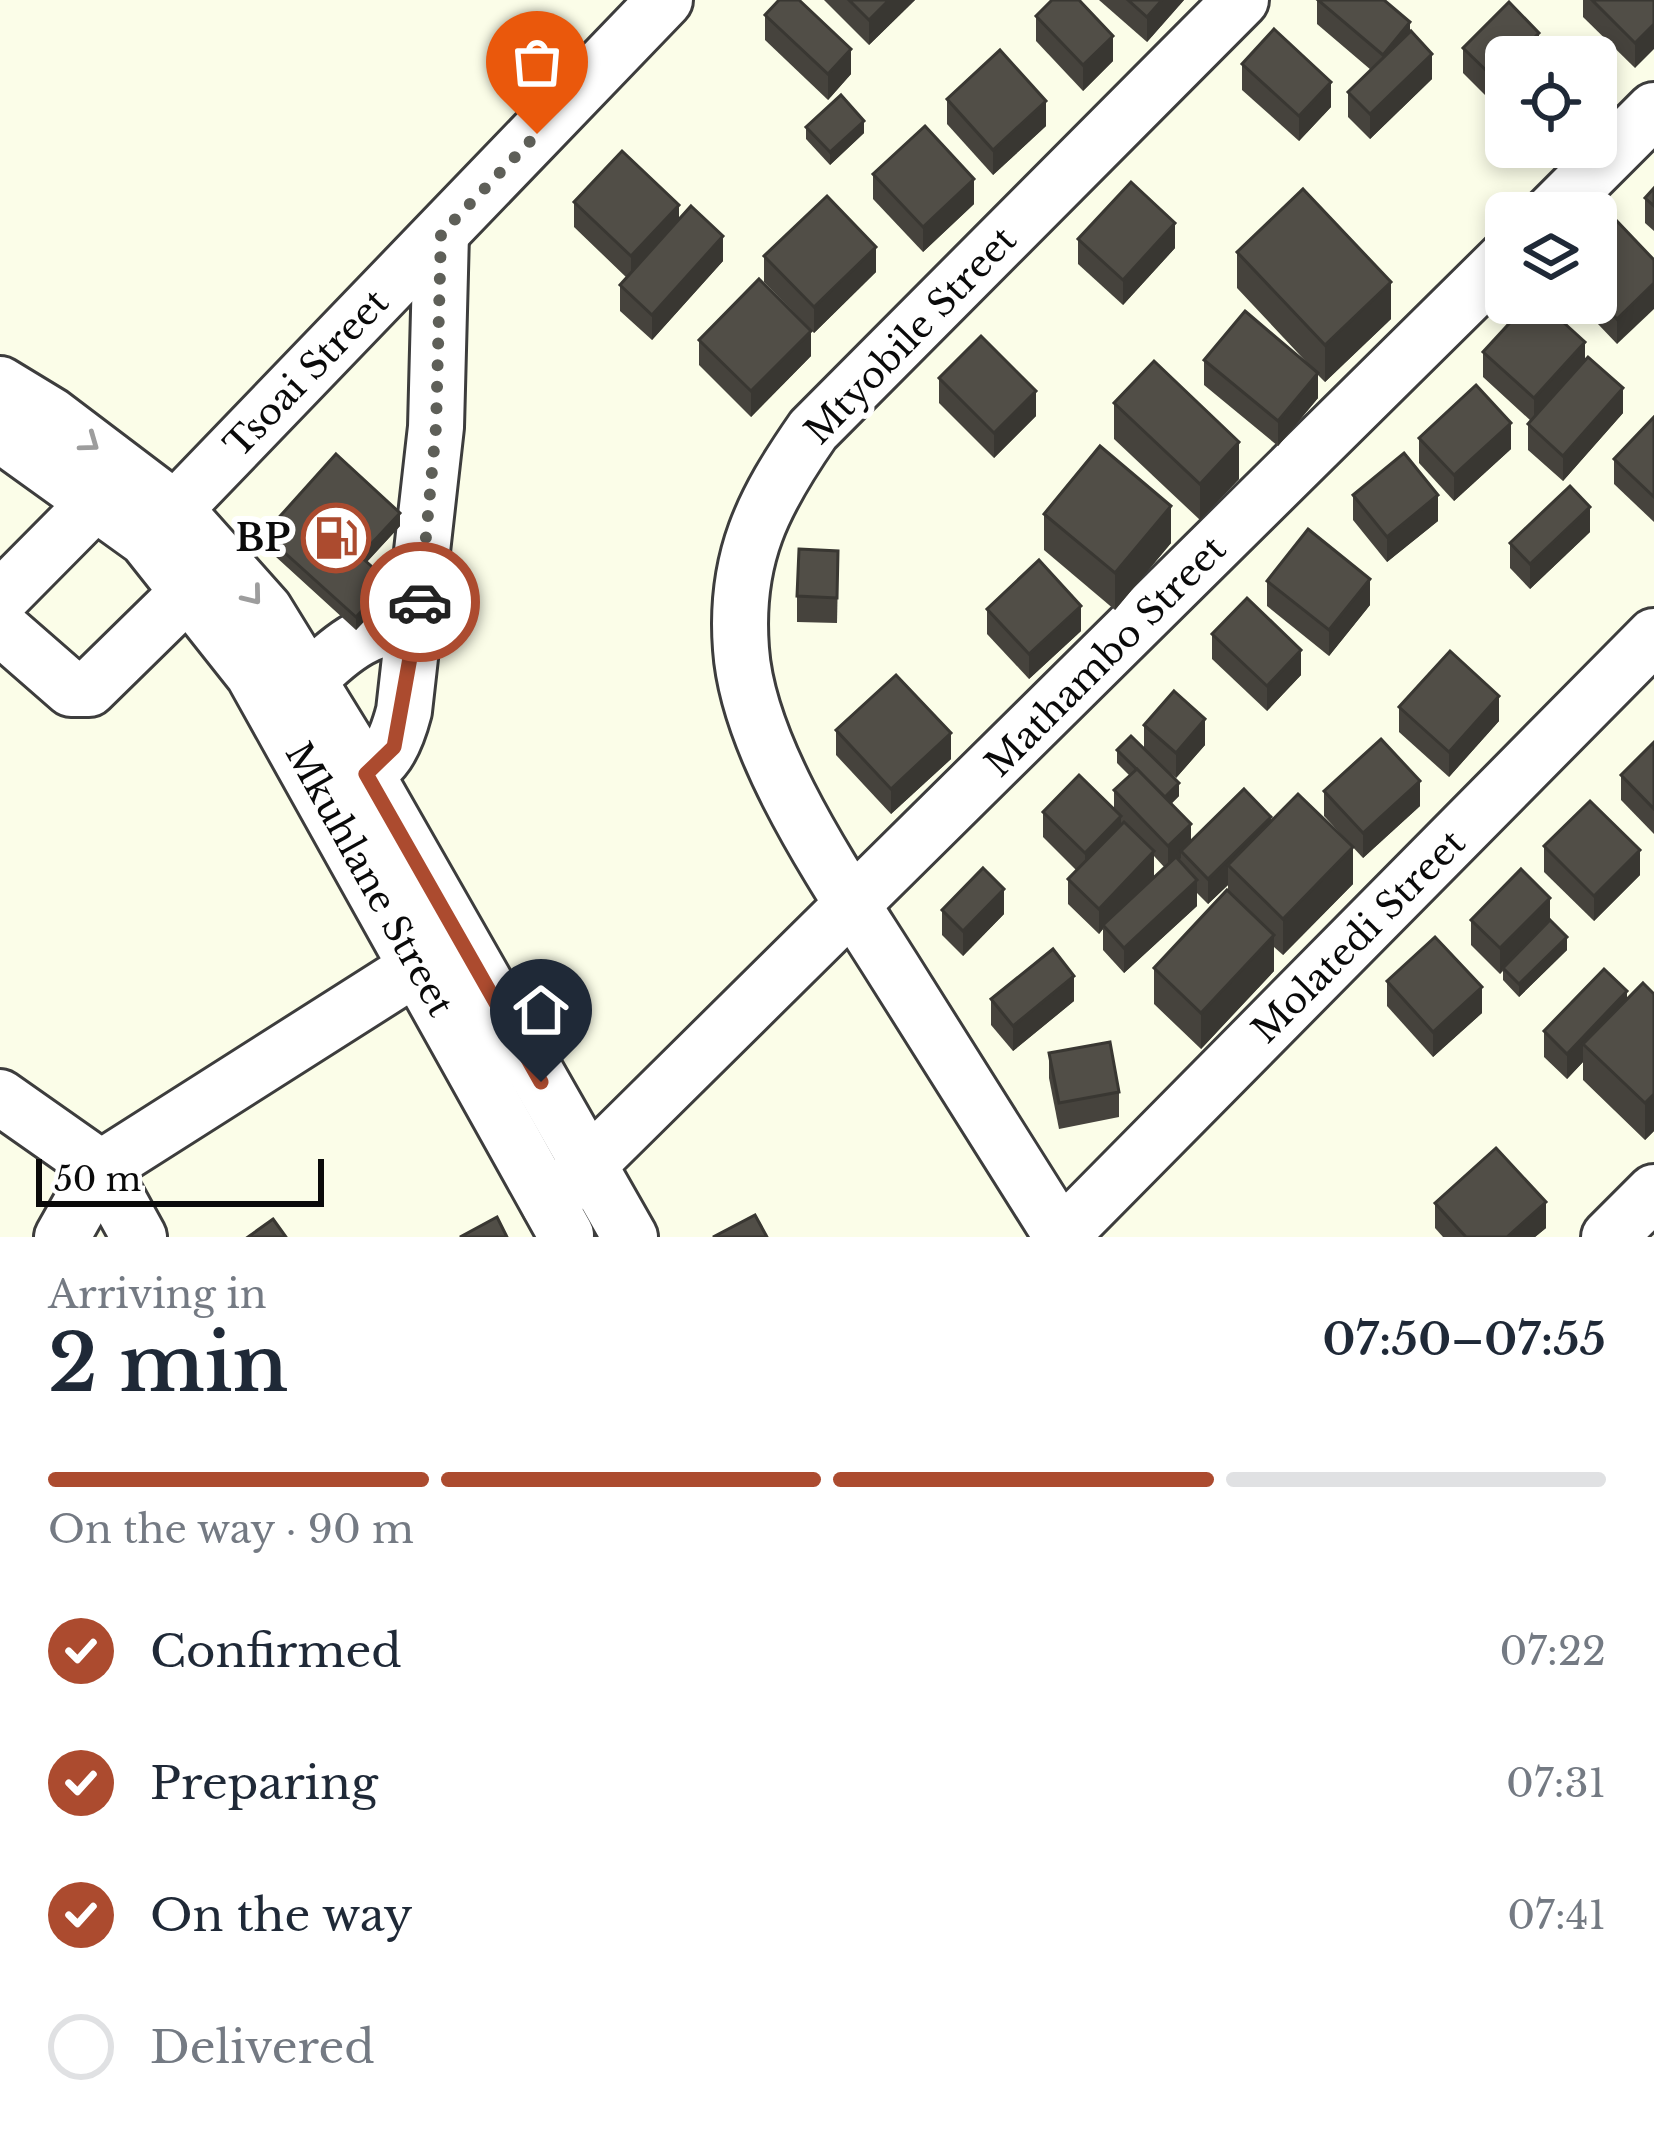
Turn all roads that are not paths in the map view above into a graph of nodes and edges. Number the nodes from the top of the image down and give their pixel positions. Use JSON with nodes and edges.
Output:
{"nodes":[{"id":1,"x":665,"y":0,"type":"edge"},
{"id":2,"x":1240,"y":0,"type":"edge"},
{"id":3,"x":1654,"y":110,"type":"edge"},
{"id":4,"x":1572,"y":192,"type":"edge"},
{"id":5,"x":441,"y":234,"type":"junction"},
{"id":6,"x":1485,"y":278,"type":"edge"},
{"id":7,"x":0,"y":384,"type":"edge"},
{"id":8,"x":0,"y":434,"type":"edge"},
{"id":9,"x":97,"y":501,"type":"junction"},
{"id":10,"x":160,"y":524,"type":"junction"},
{"id":11,"x":190,"y":590,"type":"junction"},
{"id":12,"x":0,"y":599,"type":"edge"},
{"id":13,"x":0,"y":627,"type":"edge"},
{"id":14,"x":417,"y":628,"type":"junction"},
{"id":15,"x":1654,"y":636,"type":"edge"},
{"id":16,"x":311,"y":678,"type":"junction"},
{"id":17,"x":346,"y":787,"type":"junction"},
{"id":18,"x":854,"y":906,"type":"junction"},
{"id":19,"x":439,"y":953,"type":"junction"},
{"id":20,"x":0,"y":1097,"type":"edge"},
{"id":21,"x":589,"y":1163,"type":"junction"},
{"id":22,"x":101,"y":1168,"type":"junction"},
{"id":23,"x":1654,"y":1192,"type":"edge"},
{"id":24,"x":558,"y":1221,"type":"edge"},
{"id":25,"x":1061,"y":1236,"type":"edge"},
{"id":26,"x":62,"y":1237,"type":"edge"},
{"id":27,"x":139,"y":1237,"type":"edge"},
{"id":28,"x":630,"y":1237,"type":"edge"},
{"id":29,"x":1609,"y":1237,"type":"edge"}],
"edges":[{"from":1,"to":5,"type":"street","name":"Tsoai Street"},
{"from":2,"to":18,"type":"street","name":"Mtyobile Street"},
{"from":3,"to":4,"type":"street"},
{"from":5,"to":10,"type":"street","name":"Tsoai Street"},
{"from":5,"to":14,"type":"street"},
{"from":6,"to":18,"type":"street","name":"Mathambo Street"},
{"from":7,"to":10,"type":"street","one_way":true},
{"from":8,"to":9,"type":"street"},
{"from":9,"to":10,"type":"street"},
{"from":9,"to":12,"type":"street"},
{"from":10,"to":11,"type":"street","name":"Mkuhlane Street"},
{"from":10,"to":16,"type":"street","name":"Mkuhlane Street","one_way":true},
{"from":11,"to":13,"type":"street"},
{"from":11,"to":17,"type":"street","name":"Mkuhlane Street"},
{"from":14,"to":16,"type":"street"},
{"from":14,"to":17,"type":"street"},
{"from":15,"to":25,"type":"street","name":"Molatedi Street"},
{"from":16,"to":17,"type":"street","name":"Mkuhlane Street"},
{"from":17,"to":19,"type":"street","name":"Mkuhlane Street"},
{"from":18,"to":21,"type":"street","name":"Mathambo Street"},
{"from":18,"to":25,"type":"street","name":"Mtyobile Street"},
{"from":19,"to":21,"type":"street","name":"Mkuhlane Street"},
{"from":19,"to":22,"type":"street"},
{"from":19,"to":24,"type":"street","name":"Mkuhlane Street"},
{"from":20,"to":22,"type":"street"},
{"from":21,"to":24,"type":"street","name":"Mathambo Street"},
{"from":21,"to":28,"type":"street","name":"Mkuhlane Street"},
{"from":22,"to":26,"type":"street"},
{"from":22,"to":27,"type":"street"},
{"from":23,"to":29,"type":"street"}]}
